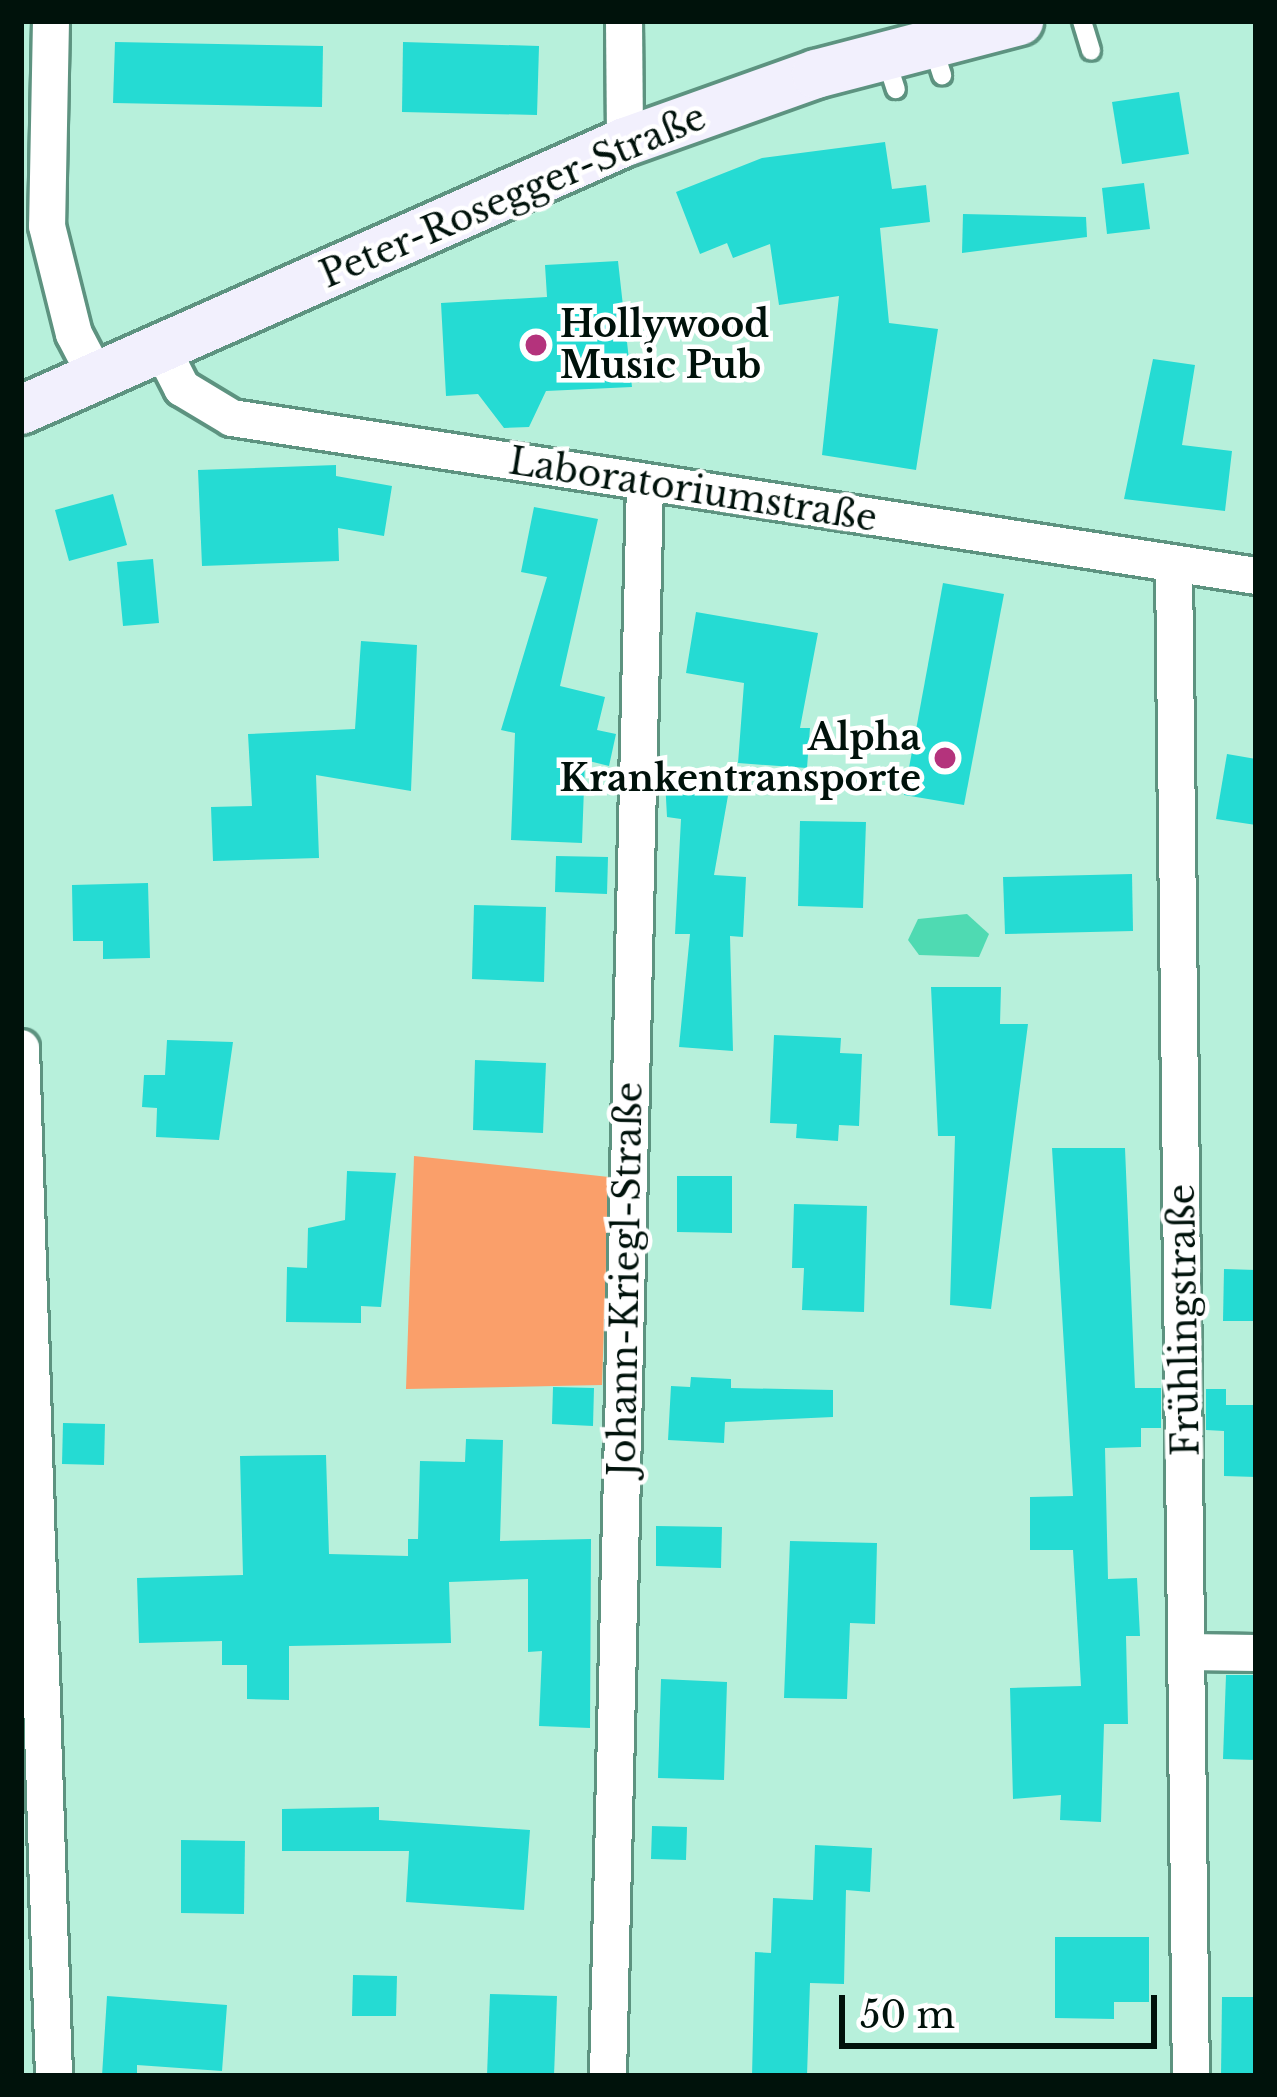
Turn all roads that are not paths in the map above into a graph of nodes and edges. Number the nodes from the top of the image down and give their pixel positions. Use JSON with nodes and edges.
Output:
{"nodes":[{"id":1,"x":51,"y":21,"type":"edge"},
{"id":2,"x":624,"y":21,"type":"edge"},
{"id":3,"x":1019,"y":21,"type":"edge"},
{"id":4,"x":1082,"y":21,"type":"edge"},
{"id":5,"x":1091,"y":51,"type":"dead end"},
{"id":6,"x":625,"y":142,"type":"junction"},
{"id":7,"x":35,"y":167,"type":"edge"},
{"id":8,"x":162,"y":349,"type":"junction"},
{"id":9,"x":98,"y":380,"type":"junction"},
{"id":10,"x":21,"y":410,"type":"edge"},
{"id":11,"x":645,"y":483,"type":"junction"},
{"id":12,"x":1174,"y":564,"type":"junction"},
{"id":13,"x":1256,"y":576,"type":"edge"},
{"id":14,"x":21,"y":1048,"type":"edge"},
{"id":15,"x":1188,"y":1652,"type":"junction"},
{"id":16,"x":1256,"y":1653,"type":"edge"},
{"id":17,"x":54,"y":2076,"type":"edge"},
{"id":18,"x":608,"y":2076,"type":"edge"},
{"id":19,"x":1192,"y":2076,"type":"edge"}],
"edges":[{"from":1,"to":7,"type":"street"},
{"from":2,"to":6,"type":"street"},
{"from":3,"to":6,"type":"main road","name":"Peter-Rosegger-Straße"},
{"from":4,"to":5,"type":"lane"},
{"from":6,"to":8,"type":"main road","name":"Peter-Rosegger-Straße"},
{"from":7,"to":9,"type":"street"},
{"from":8,"to":9,"type":"main road","name":"Peter-Rosegger-Straße"},
{"from":8,"to":11,"type":"street","name":"Laboratoriumstraße"},
{"from":9,"to":10,"type":"main road","name":"Peter-Rosegger-Straße"},
{"from":11,"to":12,"type":"street","name":"Laboratoriumstraße"},
{"from":11,"to":18,"type":"street","name":"Johann-Kriegl-Straße"},
{"from":12,"to":13,"type":"street","name":"Laboratoriumstraße"},
{"from":12,"to":15,"type":"street","name":"Frühlingstraße"},
{"from":14,"to":17,"type":"street"},
{"from":15,"to":16,"type":"street"},
{"from":15,"to":19,"type":"street","name":"Frühlingstraße"}]}
